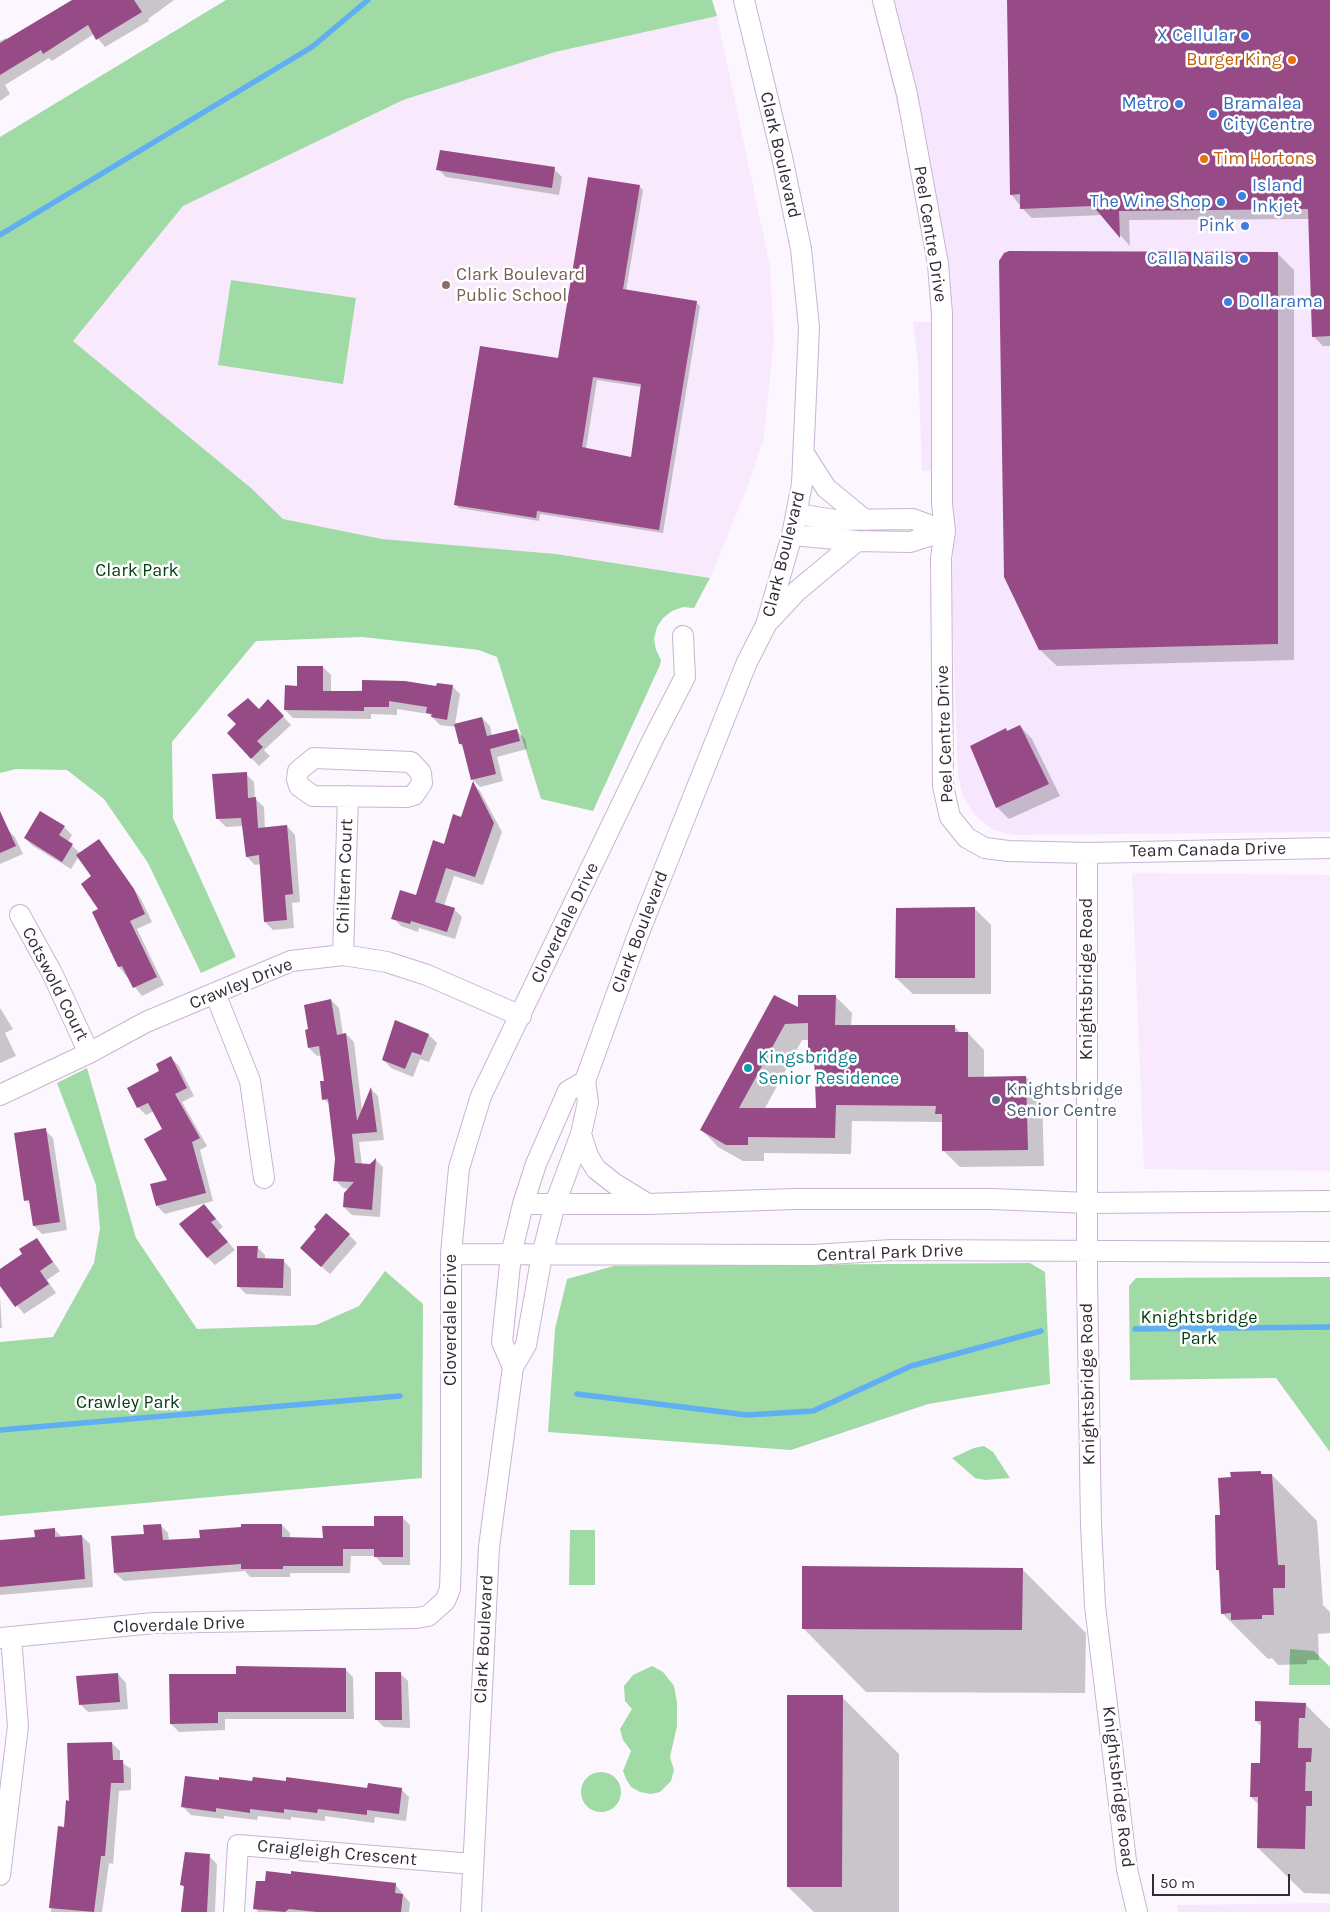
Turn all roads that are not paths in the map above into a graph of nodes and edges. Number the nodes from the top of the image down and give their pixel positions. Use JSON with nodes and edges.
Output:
{"nodes":[{"id":1,"x":744,"y":0,"type":"edge"},
{"id":2,"x":883,"y":0,"type":"edge"},
{"id":3,"x":805,"y":455,"type":"junction"},
{"id":4,"x":797,"y":514,"type":"junction"},
{"id":5,"x":865,"y":520,"type":"junction"},
{"id":6,"x":945,"y":531,"type":"junction"},
{"id":7,"x":792,"y":535,"type":"junction"},
{"id":8,"x":857,"y":541,"type":"junction"},
{"id":9,"x":766,"y":625,"type":"junction"},
{"id":10,"x":683,"y":636,"type":"dead end"},
{"id":11,"x":348,"y":796,"type":"junction"},
{"id":12,"x":1330,"y":848,"type":"edge"},
{"id":13,"x":1087,"y":853,"type":"junction"},
{"id":14,"x":20,"y":915,"type":"dead end"},
{"id":15,"x":343,"y":955,"type":"junction"},
{"id":16,"x":215,"y":993,"type":"junction"},
{"id":17,"x":520,"y":1016,"type":"junction"},
{"id":18,"x":90,"y":1053,"type":"junction"},
{"id":19,"x":585,"y":1081,"type":"junction"},
{"id":20,"x":0,"y":1096,"type":"edge"},
{"id":21,"x":581,"y":1134,"type":"junction"},
{"id":22,"x":264,"y":1178,"type":"dead end"},
{"id":23,"x":1330,"y":1201,"type":"edge"},
{"id":24,"x":1088,"y":1203,"type":"junction"},
{"id":25,"x":523,"y":1204,"type":"junction"},
{"id":26,"x":555,"y":1204,"type":"junction"},
{"id":27,"x":648,"y":1204,"type":"junction"},
{"id":28,"x":1088,"y":1252,"type":"junction"},
{"id":29,"x":1330,"y":1252,"type":"edge"},
{"id":30,"x":451,"y":1254,"type":"junction"},
{"id":31,"x":511,"y":1255,"type":"junction"},
{"id":32,"x":542,"y":1255,"type":"junction"},
{"id":33,"x":513,"y":1367,"type":"junction"},
{"id":34,"x":6,"y":1637,"type":"edge"},
{"id":35,"x":473,"y":1864,"type":"junction"},
{"id":36,"x":0,"y":1875,"type":"edge"},
{"id":37,"x":234,"y":1912,"type":"edge"},
{"id":38,"x":471,"y":1912,"type":"edge"},
{"id":39,"x":1137,"y":1912,"type":"edge"}],
"edges":[{"from":1,"to":3,"type":"street","name":"Clark Boulevard"},
{"from":2,"to":6,"type":"street","name":"Peel Centre Drive"},
{"from":3,"to":4,"type":"street","name":"Clark Boulevard"},
{"from":3,"to":5,"type":"street"},
{"from":4,"to":5,"type":"street"},
{"from":4,"to":7,"type":"street","name":"Clark Boulevard"},
{"from":5,"to":6,"type":"street"},
{"from":6,"to":8,"type":"street"},
{"from":6,"to":13,"type":"street","name":"Peel Centre Drive"},
{"from":7,"to":8,"type":"street"},
{"from":7,"to":9,"type":"street","name":"Clark Boulevard"},
{"from":8,"to":9,"type":"street"},
{"from":9,"to":19,"type":"street","name":"Clark Boulevard"},
{"from":10,"to":17,"type":"street","name":"Cloverdale Drive"},
{"from":11,"to":11,"type":"street","name":"Chiltern Court"},
{"from":11,"to":15,"type":"street","name":"Chiltern Court"},
{"from":12,"to":13,"type":"street","name":"Team Canada Drive"},
{"from":13,"to":24,"type":"street","name":"Knightsbridge Road"},
{"from":14,"to":18,"type":"street","name":"Cotswold Court"},
{"from":15,"to":16,"type":"street","name":"Crawley Drive"},
{"from":15,"to":17,"type":"street","name":"Crawley Drive"},
{"from":16,"to":18,"type":"street","name":"Crawley Drive"},
{"from":16,"to":22,"type":"street"},
{"from":17,"to":30,"type":"street","name":"Cloverdale Drive"},
{"from":18,"to":20,"type":"street","name":"Crawley Drive"},
{"from":19,"to":21,"type":"street","name":"Clark Boulevard"},
{"from":19,"to":25,"type":"street"},
{"from":21,"to":26,"type":"street","name":"Clark Boulevard"},
{"from":21,"to":27,"type":"street"},
{"from":23,"to":24,"type":"street"},
{"from":24,"to":27,"type":"street"},
{"from":24,"to":28,"type":"street","name":"Knightsbridge Road"},
{"from":25,"to":26,"type":"street"},
{"from":25,"to":31,"type":"street"},
{"from":26,"to":27,"type":"street"},
{"from":26,"to":32,"type":"street","name":"Clark Boulevard"},
{"from":28,"to":29,"type":"street","name":"Central Park Drive"},
{"from":28,"to":32,"type":"street","name":"Central Park Drive"},
{"from":28,"to":39,"type":"street","name":"Knightsbridge Road"},
{"from":30,"to":31,"type":"street","name":"Central Park Drive"},
{"from":30,"to":34,"type":"street","name":"Cloverdale Drive"},
{"from":31,"to":32,"type":"street","name":"Central Park Drive"},
{"from":31,"to":33,"type":"street"},
{"from":32,"to":33,"type":"street","name":"Clark Boulevard"},
{"from":33,"to":35,"type":"street","name":"Clark Boulevard"},
{"from":34,"to":36,"type":"street"},
{"from":35,"to":37,"type":"street","name":"Craigleigh Crescent"},
{"from":35,"to":38,"type":"street","name":"Clark Boulevard"}]}
